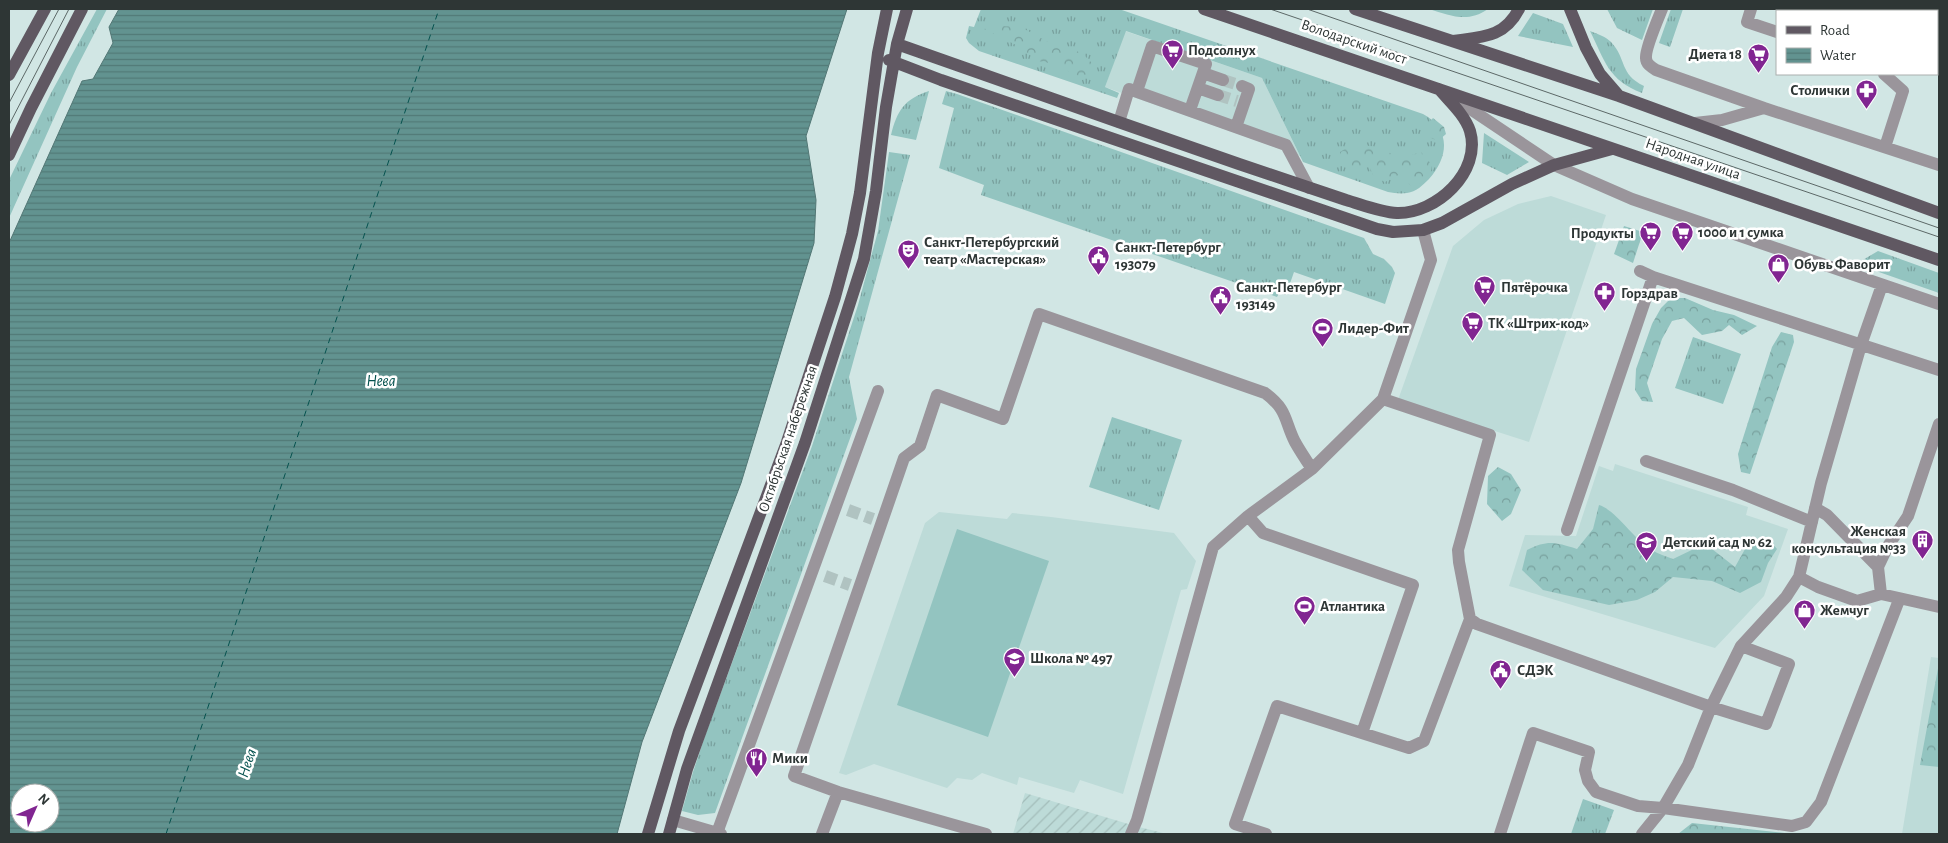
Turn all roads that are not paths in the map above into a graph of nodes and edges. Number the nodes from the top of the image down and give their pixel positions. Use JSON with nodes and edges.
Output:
{"nodes":[{"id":1,"x":45,"y":9,"type":"edge"},
{"id":2,"x":82,"y":9,"type":"edge"},
{"id":3,"x":886,"y":9,"type":"edge"},
{"id":4,"x":907,"y":9,"type":"edge"},
{"id":5,"x":1204,"y":9,"type":"edge"},
{"id":6,"x":1355,"y":9,"type":"edge"},
{"id":7,"x":1519,"y":9,"type":"edge"},
{"id":8,"x":1570,"y":9,"type":"edge"},
{"id":9,"x":1662,"y":9,"type":"edge"},
{"id":10,"x":1752,"y":9,"type":"edge"},
{"id":11,"x":1776,"y":32,"type":"edge"},
{"id":12,"x":1450,"y":42,"type":"junction"},
{"id":13,"x":897,"y":44,"type":"junction"},
{"id":14,"x":878,"y":53,"type":"junction"},
{"id":15,"x":894,"y":63,"type":"junction"},
{"id":16,"x":1203,"y":73,"type":"junction"},
{"id":17,"x":9,"y":75,"type":"edge"},
{"id":18,"x":1885,"y":75,"type":"edge"},
{"id":19,"x":1223,"y":80,"type":"tunnel mouth"},
{"id":20,"x":1242,"y":86,"type":"dead end"},
{"id":21,"x":1437,"y":87,"type":"junction"},
{"id":22,"x":1198,"y":88,"type":"junction"},
{"id":23,"x":1137,"y":91,"type":"junction"},
{"id":24,"x":1218,"y":95,"type":"tunnel mouth"},
{"id":25,"x":1619,"y":96,"type":"junction"},
{"id":26,"x":1764,"y":108,"type":"junction"},
{"id":27,"x":1190,"y":110,"type":"junction"},
{"id":28,"x":1119,"y":122,"type":"junction"},
{"id":29,"x":1695,"y":123,"type":"junction"},
{"id":30,"x":1236,"y":127,"type":"junction"},
{"id":31,"x":1885,"y":147,"type":"junction"},
{"id":32,"x":1612,"y":149,"type":"junction"},
{"id":33,"x":9,"y":155,"type":"edge"},
{"id":34,"x":1554,"y":165,"type":"junction"},
{"id":35,"x":1939,"y":165,"type":"edge"},
{"id":36,"x":1309,"y":188,"type":"junction"},
{"id":37,"x":1939,"y":213,"type":"edge"},
{"id":38,"x":1423,"y":230,"type":"junction"},
{"id":39,"x":1939,"y":260,"type":"edge"},
{"id":40,"x":1640,"y":271,"type":"dead end"},
{"id":41,"x":1653,"y":277,"type":"junction"},
{"id":42,"x":1882,"y":284,"type":"junction"},
{"id":43,"x":1939,"y":304,"type":"edge"},
{"id":44,"x":1861,"y":345,"type":"junction"},
{"id":45,"x":1939,"y":370,"type":"edge"},
{"id":46,"x":878,"y":391,"type":"dead end"},
{"id":47,"x":1383,"y":399,"type":"junction"},
{"id":48,"x":1939,"y":424,"type":"edge"},
{"id":49,"x":1646,"y":461,"type":"dead end"},
{"id":50,"x":1312,"y":469,"type":"junction"},
{"id":51,"x":1815,"y":508,"type":"junction"},
{"id":52,"x":1248,"y":516,"type":"junction"},
{"id":53,"x":1812,"y":522,"type":"junction"},
{"id":54,"x":1566,"y":530,"type":"dead end"},
{"id":55,"x":1878,"y":567,"type":"junction"},
{"id":56,"x":812,"y":572,"type":"junction"},
{"id":57,"x":825,"y":576,"type":"tunnel mouth"},
{"id":58,"x":1799,"y":577,"type":"junction"},
{"id":59,"x":1882,"y":594,"type":"junction"},
{"id":60,"x":1899,"y":600,"type":"junction"},
{"id":61,"x":1939,"y":607,"type":"edge"},
{"id":62,"x":1470,"y":619,"type":"junction"},
{"id":63,"x":1741,"y":646,"type":"junction"},
{"id":64,"x":1710,"y":707,"type":"junction"},
{"id":65,"x":1362,"y":733,"type":"junction"},
{"id":66,"x":838,"y":792,"type":"junction"},
{"id":67,"x":1662,"y":808,"type":"junction"},
{"id":68,"x":673,"y":820,"type":"junction"},
{"id":69,"x":648,"y":834,"type":"edge"},
{"id":70,"x":669,"y":834,"type":"edge"},
{"id":71,"x":719,"y":834,"type":"edge"},
{"id":72,"x":822,"y":834,"type":"edge"},
{"id":73,"x":986,"y":834,"type":"edge"},
{"id":74,"x":1131,"y":834,"type":"edge"},
{"id":75,"x":1266,"y":834,"type":"edge"},
{"id":76,"x":1500,"y":834,"type":"edge"},
{"id":77,"x":1642,"y":834,"type":"edge"}],
"edges":[{"from":1,"to":17,"type":"main road"},
{"from":2,"to":33,"type":"main road"},
{"from":3,"to":14,"type":"main road","name":"Октябрьская набережная"},
{"from":4,"to":13,"type":"main road","name":"Октябрьская набережная"},
{"from":5,"to":21,"type":"main road","name":"Володарский мост"},
{"from":6,"to":12,"type":"main road"},
{"from":7,"to":12,"type":"main road"},
{"from":8,"to":25,"type":"main road"},
{"from":9,"to":26,"type":"street"},
{"from":10,"to":11,"type":"street"},
{"from":12,"to":25,"type":"main road"},
{"from":13,"to":14,"type":"main road"},
{"from":13,"to":15,"type":"main road","name":"Октябрьская набережная"},
{"from":13,"to":28,"type":"main road"},
{"from":14,"to":15,"type":"main road"},
{"from":14,"to":69,"type":"main road","name":"Октябрьская набережная"},
{"from":15,"to":38,"type":"main road"},
{"from":15,"to":68,"type":"main road","name":"Октябрьская набережная"},
{"from":16,"to":19,"type":"street"},
{"from":16,"to":22,"type":"street"},
{"from":16,"to":23,"type":"street"},
{"from":18,"to":31,"type":"street"},
{"from":20,"to":30,"type":"street"},
{"from":21,"to":32,"type":"main road","name":"Народная улица"},
{"from":21,"to":34,"type":"street"},
{"from":21,"to":36,"type":"main road"},
{"from":22,"to":24,"type":"street"},
{"from":22,"to":27,"type":"street"},
{"from":23,"to":27,"type":"street"},
{"from":23,"to":28,"type":"street"},
{"from":25,"to":29,"type":"main road"},
{"from":26,"to":29,"type":"street"},
{"from":26,"to":31,"type":"street"},
{"from":27,"to":30,"type":"street"},
{"from":28,"to":36,"type":"main road"},
{"from":29,"to":37,"type":"main road"},
{"from":30,"to":36,"type":"street"},
{"from":31,"to":35,"type":"street"},
{"from":32,"to":34,"type":"main road"},
{"from":32,"to":39,"type":"main road","name":"Народная улица"},
{"from":34,"to":38,"type":"main road"},
{"from":34,"to":42,"type":"street"},
{"from":38,"to":47,"type":"street"},
{"from":40,"to":41,"type":"street"},
{"from":41,"to":44,"type":"street"},
{"from":41,"to":54,"type":"street"},
{"from":42,"to":43,"type":"street"},
{"from":42,"to":44,"type":"street"},
{"from":44,"to":45,"type":"street"},
{"from":44,"to":51,"type":"street"},
{"from":46,"to":56,"type":"street"},
{"from":47,"to":50,"type":"street"},
{"from":47,"to":62,"type":"street"},
{"from":48,"to":55,"type":"street"},
{"from":49,"to":53,"type":"street"},
{"from":50,"to":52,"type":"street"},
{"from":50,"to":66,"type":"street"},
{"from":51,"to":53,"type":"street"},
{"from":51,"to":55,"type":"street"},
{"from":52,"to":65,"type":"street"},
{"from":52,"to":74,"type":"street"},
{"from":53,"to":58,"type":"street"},
{"from":55,"to":59,"type":"street"},
{"from":56,"to":57,"type":"street"},
{"from":56,"to":71,"type":"street"},
{"from":58,"to":59,"type":"street"},
{"from":58,"to":63,"type":"street"},
{"from":59,"to":60,"type":"street"},
{"from":60,"to":61,"type":"street"},
{"from":60,"to":67,"type":"street"},
{"from":62,"to":64,"type":"street"},
{"from":62,"to":65,"type":"street"},
{"from":63,"to":64,"type":"street"},
{"from":63,"to":64,"type":"street"},
{"from":64,"to":67,"type":"street"},
{"from":65,"to":75,"type":"street"},
{"from":66,"to":72,"type":"street"},
{"from":66,"to":73,"type":"street"},
{"from":67,"to":76,"type":"street"},
{"from":67,"to":77,"type":"street"},
{"from":68,"to":70,"type":"main road","name":"Октябрьская набережная"},
{"from":68,"to":71,"type":"street"}]}
